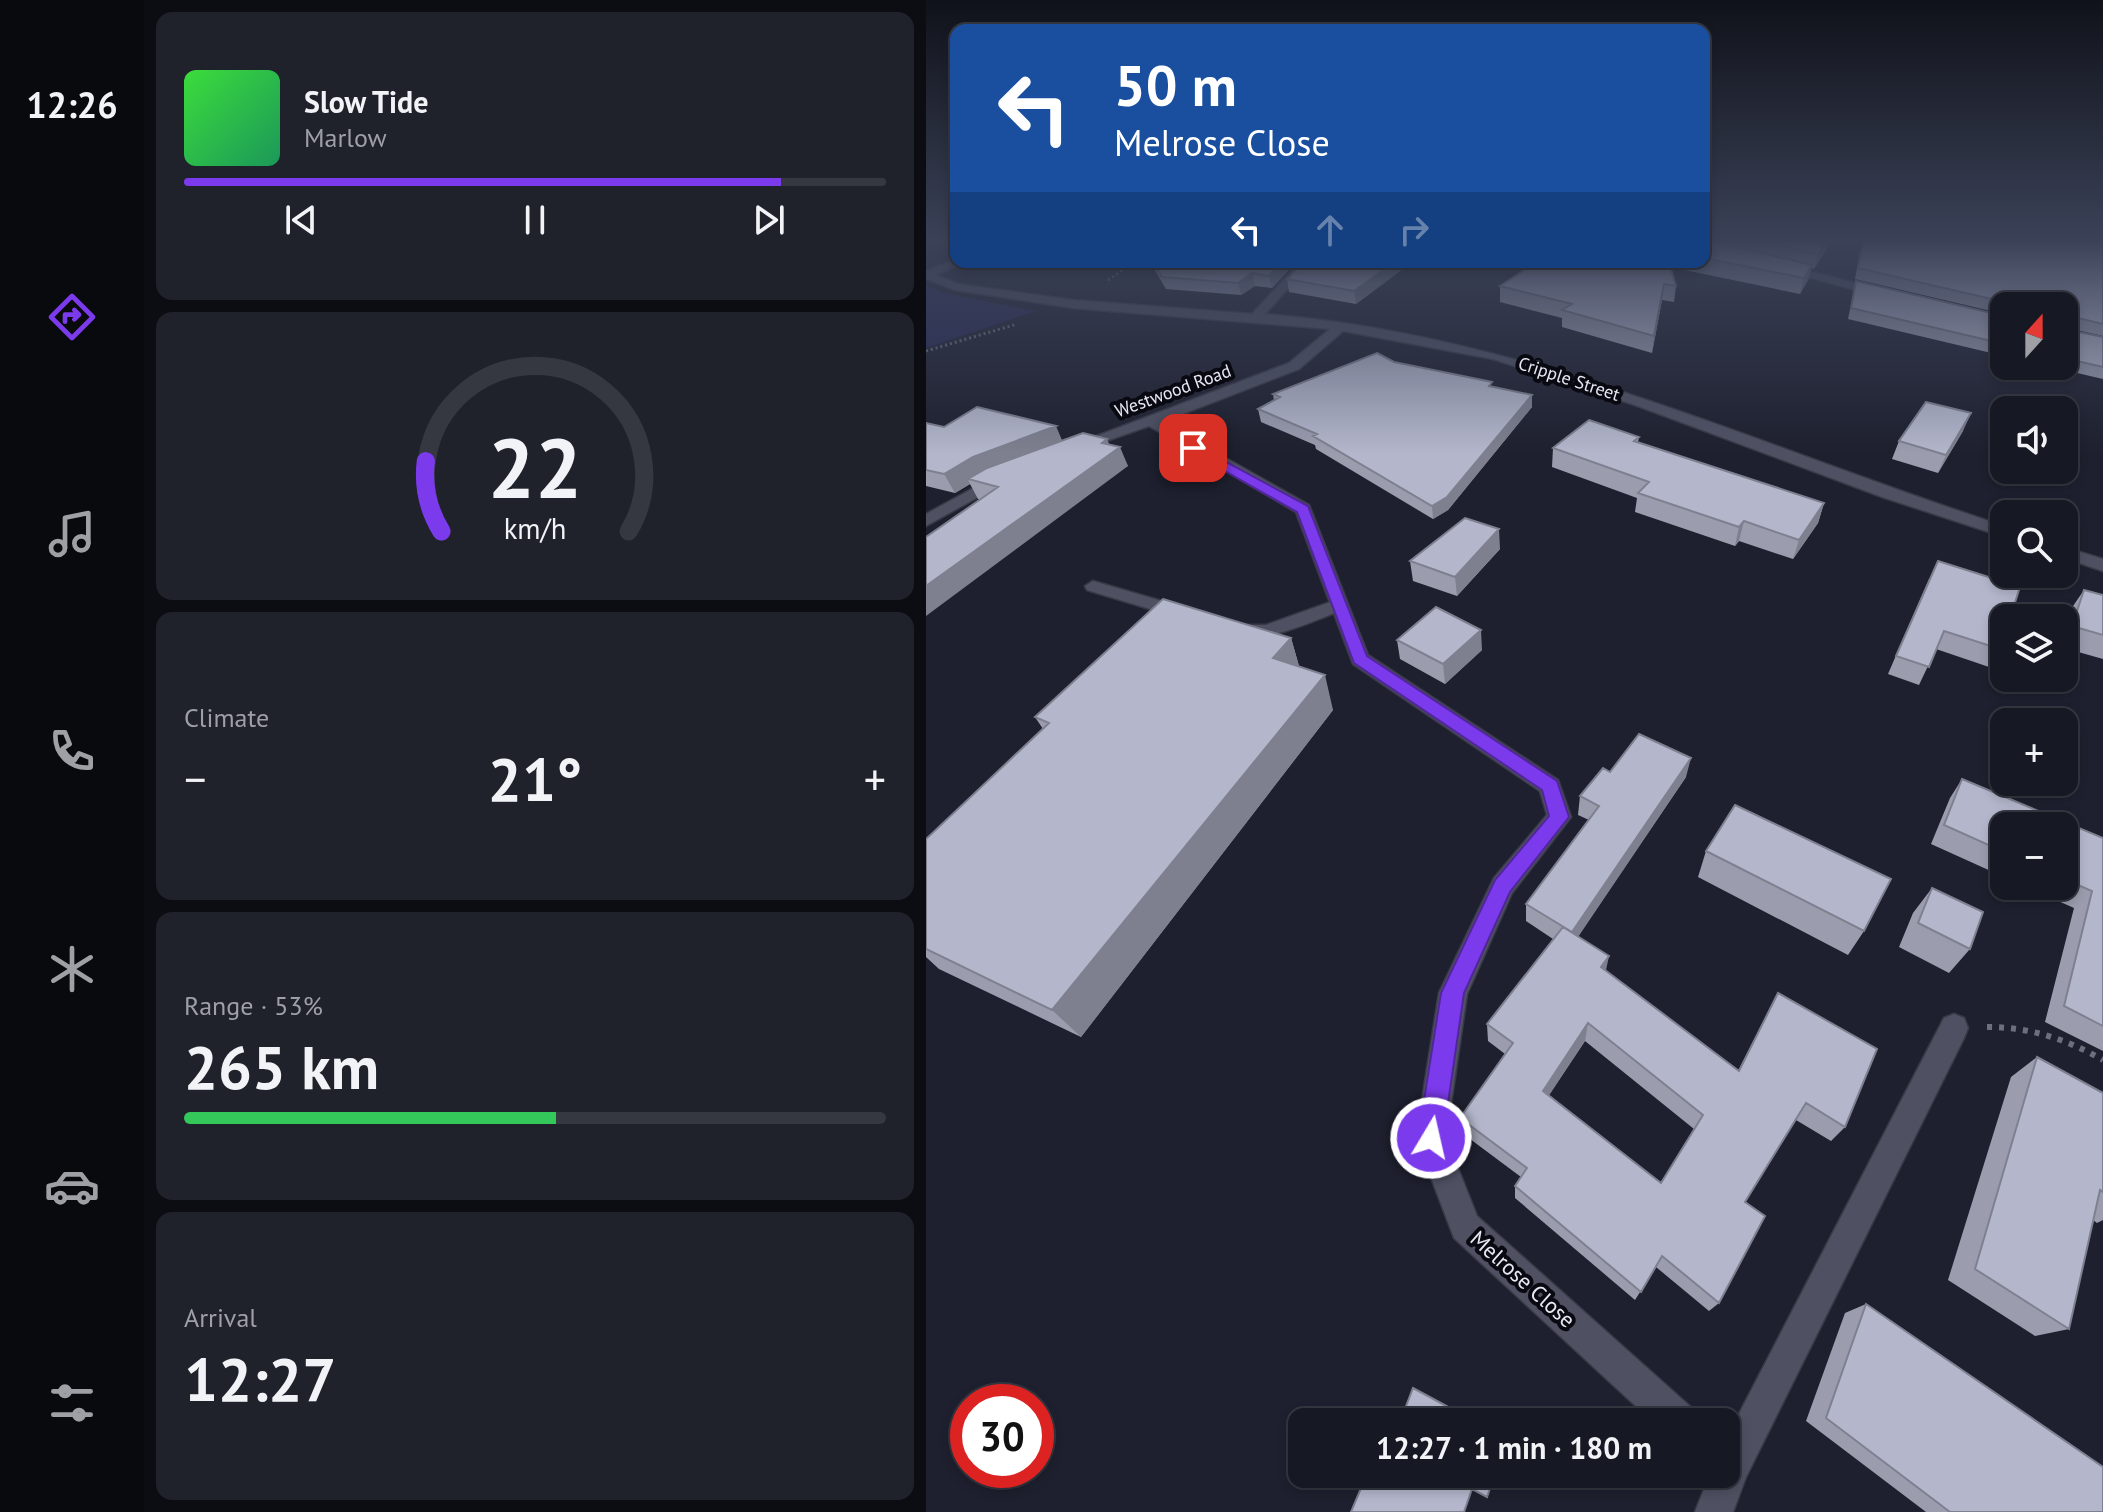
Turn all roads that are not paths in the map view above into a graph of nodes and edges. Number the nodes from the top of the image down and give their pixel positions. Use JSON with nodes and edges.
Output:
{"nodes":[{"id":1,"x":1193,"y":313,"type":"edge"},
{"id":2,"x":1260,"y":313,"type":"edge"},
{"id":3,"x":1256,"y":317,"type":"junction"},
{"id":4,"x":1340,"y":327,"type":"junction"},
{"id":5,"x":1150,"y":421,"type":"junction"},
{"id":6,"x":1061,"y":453,"type":"edge"},
{"id":7,"x":1018,"y":470,"type":"edge"},
{"id":8,"x":926,"y":521,"type":"edge"},
{"id":9,"x":1990,"y":527,"type":"edge"},
{"id":10,"x":2078,"y":557,"type":"edge"},
{"id":11,"x":2103,"y":565,"type":"edge"},
{"id":12,"x":1093,"y":586,"type":"dead end"},
{"id":13,"x":1339,"y":605,"type":"junction"},
{"id":14,"x":1202,"y":619,"type":"edge"},
{"id":15,"x":1229,"y":627,"type":"edge"},
{"id":16,"x":1954,"y":1028,"type":"road end"},
{"id":17,"x":1665,"y":1408,"type":"edge"},
{"id":18,"x":1740,"y":1443,"type":"edge"},
{"id":19,"x":1721,"y":1488,"type":"edge"},
{"id":20,"x":1714,"y":1512,"type":"edge"}],
"edges":[{"from":1,"to":3,"type":"street","name":"Cripple Street"},
{"from":2,"to":3,"type":"street"},
{"from":3,"to":4,"type":"street","name":"Cripple Street"},
{"from":4,"to":5,"type":"street","name":"Westwood Road"},
{"from":4,"to":9,"type":"street","name":"Cripple Street"},
{"from":5,"to":6,"type":"street","name":"Westwood Road"},
{"from":5,"to":13,"type":"street","name":"Melrose Close"},
{"from":7,"to":8,"type":"street"},
{"from":10,"to":11,"type":"street"},
{"from":12,"to":14,"type":"lane"},
{"from":13,"to":15,"type":"lane"},
{"from":13,"to":17,"type":"street","name":"Melrose Close"},
{"from":16,"to":18,"type":"street"},
{"from":19,"to":20,"type":"street"}]}
